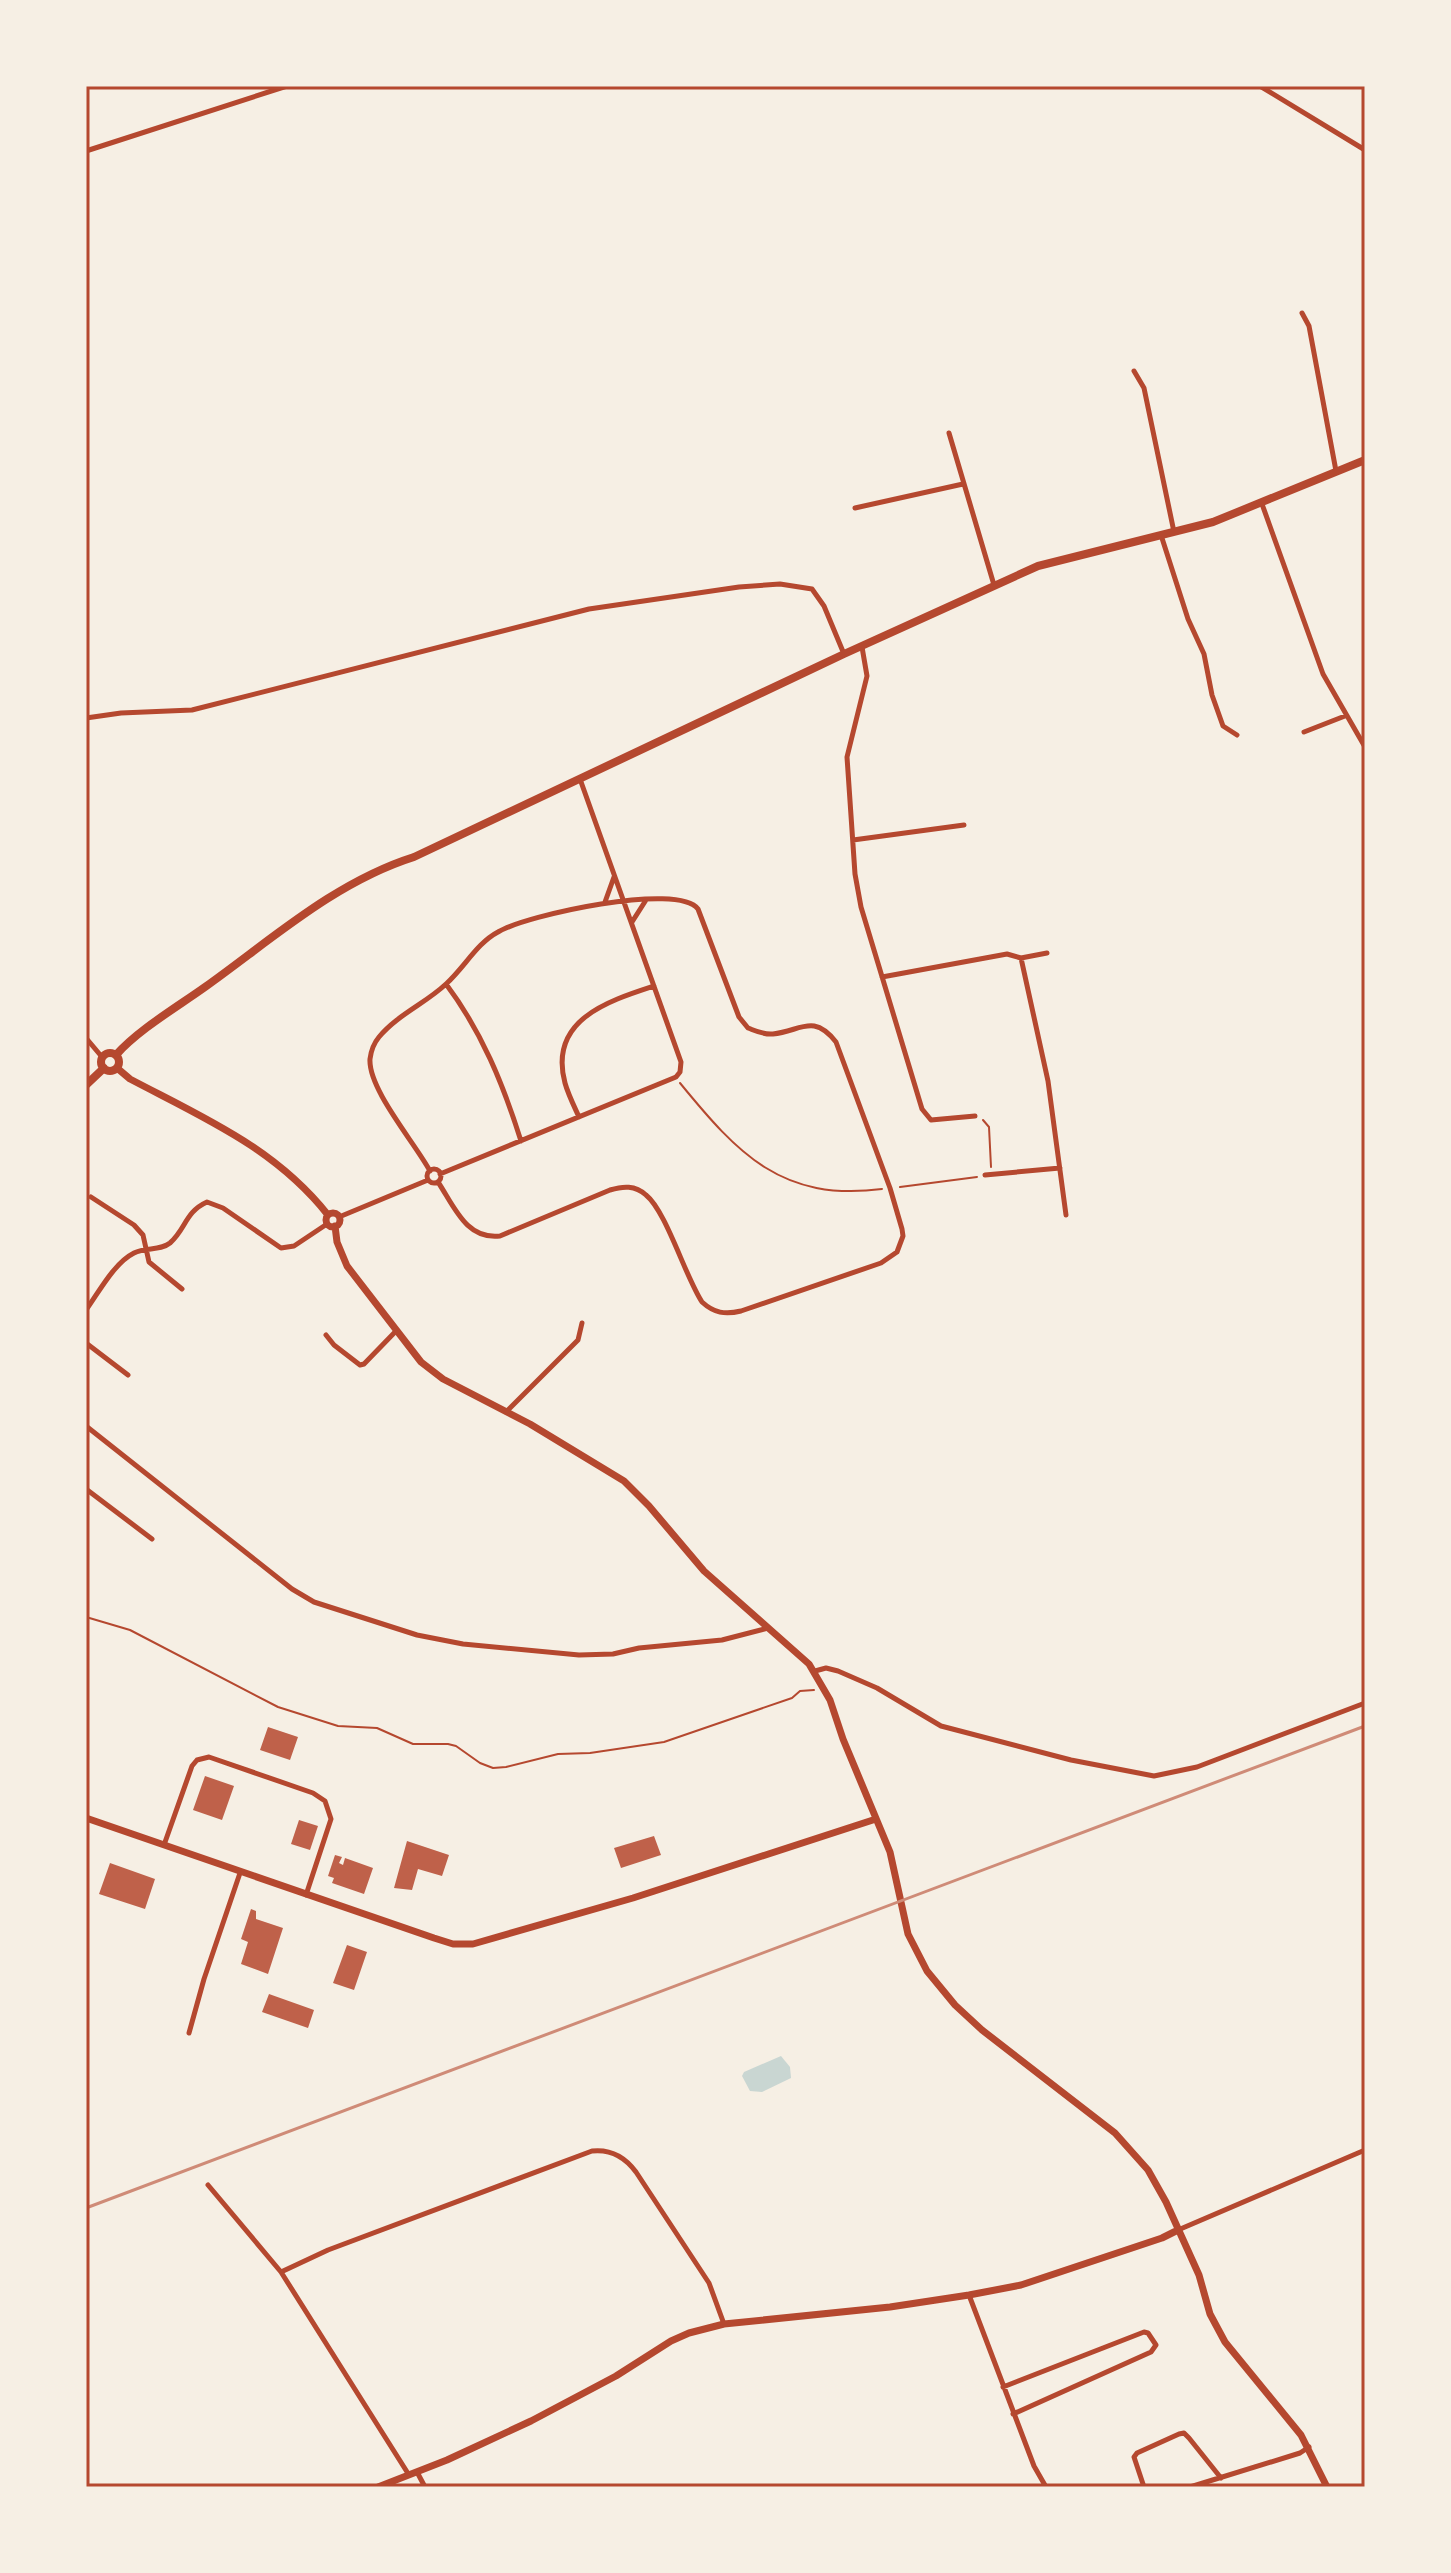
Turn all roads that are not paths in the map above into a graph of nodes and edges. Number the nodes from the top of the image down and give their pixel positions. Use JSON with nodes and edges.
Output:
{"nodes":[{"id":1,"x":287,"y":86,"type":"edge"},
{"id":2,"x":1260,"y":86,"type":"edge"},
{"id":3,"x":1365,"y":150,"type":"edge"},
{"id":4,"x":86,"y":151,"type":"edge"},
{"id":5,"x":1302,"y":313,"type":"dead end"},
{"id":6,"x":1134,"y":371,"type":"dead end"},
{"id":7,"x":949,"y":433,"type":"dead end"},
{"id":8,"x":1365,"y":460,"type":"edge"},
{"id":9,"x":1336,"y":471,"type":"junction"},
{"id":10,"x":963,"y":484,"type":"junction"},
{"id":11,"x":1262,"y":504,"type":"junction"},
{"id":12,"x":855,"y":508,"type":"dead end"},
{"id":13,"x":1174,"y":532,"type":"junction"},
{"id":14,"x":1161,"y":535,"type":"junction"},
{"id":15,"x":994,"y":585,"type":"junction"},
{"id":16,"x":862,"y":646,"type":"junction"},
{"id":17,"x":844,"y":654,"type":"junction"},
{"id":18,"x":1345,"y":716,"type":"junction"},
{"id":19,"x":86,"y":718,"type":"edge"},
{"id":20,"x":1304,"y":732,"type":"dead end"},
{"id":21,"x":1237,"y":735,"type":"dead end"},
{"id":22,"x":1365,"y":747,"type":"edge"},
{"id":23,"x":580,"y":779,"type":"junction"},
{"id":24,"x":964,"y":825,"type":"dead end"},
{"id":25,"x":853,"y":840,"type":"junction"},
{"id":26,"x":615,"y":876,"type":"junction"},
{"id":27,"x":623,"y":900,"type":"junction"},
{"id":28,"x":646,"y":900,"type":"junction"},
{"id":29,"x":605,"y":902,"type":"junction"},
{"id":30,"x":632,"y":923,"type":"junction"},
{"id":31,"x":1047,"y":953,"type":"dead end"},
{"id":32,"x":1021,"y":958,"type":"junction"},
{"id":33,"x":882,"y":977,"type":"junction"},
{"id":34,"x":446,"y":984,"type":"junction"},
{"id":35,"x":654,"y":986,"type":"junction"},
{"id":36,"x":86,"y":1038,"type":"edge"},
{"id":37,"x":116,"y":1055,"type":"junction"},
{"id":38,"x":102,"y":1057,"type":"junction"},
{"id":39,"x":104,"y":1068,"type":"junction"},
{"id":40,"x":117,"y":1068,"type":"junction"},
{"id":41,"x":86,"y":1085,"type":"edge"},
{"id":42,"x":975,"y":1116,"type":"road end"},
{"id":43,"x":579,"y":1117,"type":"junction"},
{"id":44,"x":521,"y":1141,"type":"junction"},
{"id":45,"x":1060,"y":1168,"type":"junction"},
{"id":46,"x":430,"y":1171,"type":"junction"},
{"id":47,"x":440,"y":1174,"type":"junction"},
{"id":48,"x":985,"y":1175,"type":"road end"},
{"id":49,"x":428,"y":1180,"type":"junction"},
{"id":50,"x":438,"y":1182,"type":"junction"},
{"id":51,"x":91,"y":1197,"type":"dead end"},
{"id":52,"x":1066,"y":1215,"type":"dead end"},
{"id":53,"x":339,"y":1217,"type":"joint"},
{"id":54,"x":330,"y":1222,"type":"junction"},
{"id":55,"x":146,"y":1248,"type":"junction"},
{"id":56,"x":182,"y":1289,"type":"dead end"},
{"id":57,"x":86,"y":1310,"type":"edge"},
{"id":58,"x":582,"y":1323,"type":"dead end"},
{"id":59,"x":396,"y":1331,"type":"junction"},
{"id":60,"x":326,"y":1335,"type":"dead end"},
{"id":61,"x":86,"y":1343,"type":"edge"},
{"id":62,"x":128,"y":1375,"type":"dead end"},
{"id":63,"x":506,"y":1412,"type":"junction"},
{"id":64,"x":86,"y":1426,"type":"edge"},
{"id":65,"x":86,"y":1489,"type":"edge"},
{"id":66,"x":152,"y":1539,"type":"dead end"},
{"id":67,"x":769,"y":1627,"type":"junction"},
{"id":68,"x":815,"y":1671,"type":"junction"},
{"id":69,"x":1365,"y":1703,"type":"edge"},
{"id":70,"x":86,"y":1818,"type":"edge"},
{"id":71,"x":876,"y":1819,"type":"junction"},
{"id":72,"x":164,"y":1845,"type":"junction"},
{"id":73,"x":240,"y":1873,"type":"junction"},
{"id":74,"x":306,"y":1895,"type":"junction"},
{"id":75,"x":189,"y":2033,"type":"dead end"},
{"id":76,"x":1365,"y":2150,"type":"edge"},
{"id":77,"x":208,"y":2185,"type":"dead end"},
{"id":78,"x":1178,"y":2230,"type":"junction"},
{"id":79,"x":281,"y":2272,"type":"junction"},
{"id":80,"x":969,"y":2295,"type":"junction"},
{"id":81,"x":724,"y":2324,"type":"junction"},
{"id":82,"x":1003,"y":2387,"type":"junction"},
{"id":83,"x":1013,"y":2414,"type":"junction"},
{"id":84,"x":1309,"y":2447,"type":"junction"},
{"id":85,"x":413,"y":2474,"type":"junction"},
{"id":86,"x":1221,"y":2478,"type":"junction"},
{"id":87,"x":1044,"y":2485,"type":"edge"},
{"id":88,"x":378,"y":2487,"type":"edge"},
{"id":89,"x":425,"y":2487,"type":"edge"},
{"id":90,"x":1144,"y":2487,"type":"edge"},
{"id":91,"x":1190,"y":2487,"type":"edge"},
{"id":92,"x":1327,"y":2487,"type":"edge"}],
"edges":[{"from":1,"to":4,"type":"street"},
{"from":2,"to":3,"type":"street"},
{"from":5,"to":9,"type":"street"},
{"from":6,"to":13,"type":"street"},
{"from":7,"to":10,"type":"street"},
{"from":8,"to":9,"type":"main road"},
{"from":9,"to":11,"type":"main road"},
{"from":10,"to":12,"type":"street"},
{"from":10,"to":15,"type":"street"},
{"from":11,"to":13,"type":"main road"},
{"from":11,"to":18,"type":"street"},
{"from":13,"to":14,"type":"main road"},
{"from":14,"to":15,"type":"main road"},
{"from":14,"to":21,"type":"street"},
{"from":15,"to":16,"type":"main road"},
{"from":16,"to":17,"type":"main road"},
{"from":16,"to":25,"type":"street"},
{"from":17,"to":19,"type":"street"},
{"from":17,"to":23,"type":"main road"},
{"from":18,"to":20,"type":"street"},
{"from":18,"to":22,"type":"street"},
{"from":23,"to":26,"type":"street"},
{"from":23,"to":37,"type":"main road"},
{"from":24,"to":25,"type":"street"},
{"from":25,"to":33,"type":"street"},
{"from":26,"to":27,"type":"street"},
{"from":26,"to":29,"type":"street"},
{"from":27,"to":28,"type":"street"},
{"from":27,"to":29,"type":"street"},
{"from":27,"to":30,"type":"street"},
{"from":28,"to":30,"type":"street"},
{"from":28,"to":50,"type":"street"},
{"from":29,"to":34,"type":"street"},
{"from":30,"to":35,"type":"street"},
{"from":31,"to":32,"type":"street"},
{"from":32,"to":33,"type":"street"},
{"from":32,"to":45,"type":"street"},
{"from":33,"to":42,"type":"street"},
{"from":34,"to":44,"type":"street"},
{"from":34,"to":46,"type":"street"},
{"from":35,"to":43,"type":"street"},
{"from":35,"to":43,"type":"street"},
{"from":36,"to":38,"type":"street"},
{"from":37,"to":38,"type":"main road"},
{"from":37,"to":40,"type":"main road"},
{"from":38,"to":39,"type":"main road"},
{"from":39,"to":40,"type":"main road"},
{"from":39,"to":41,"type":"main road"},
{"from":40,"to":54,"type":"street"},
{"from":43,"to":44,"type":"street"},
{"from":44,"to":47,"type":"street"},
{"from":45,"to":48,"type":"street"},
{"from":45,"to":52,"type":"street"},
{"from":46,"to":47,"type":"street"},
{"from":46,"to":49,"type":"street"},
{"from":47,"to":50,"type":"street"},
{"from":49,"to":50,"type":"street"},
{"from":49,"to":53,"type":"street"},
{"from":51,"to":55,"type":"street"},
{"from":53,"to":54,"type":"street"},
{"from":54,"to":55,"type":"street"},
{"from":54,"to":59,"type":"street"},
{"from":55,"to":56,"type":"street"},
{"from":55,"to":57,"type":"street"},
{"from":58,"to":63,"type":"street"},
{"from":59,"to":60,"type":"street"},
{"from":59,"to":63,"type":"street"},
{"from":61,"to":62,"type":"street"},
{"from":63,"to":67,"type":"street"},
{"from":64,"to":67,"type":"street"},
{"from":65,"to":66,"type":"street"},
{"from":67,"to":68,"type":"street"},
{"from":68,"to":69,"type":"street"},
{"from":68,"to":71,"type":"street"},
{"from":70,"to":72,"type":"street"},
{"from":71,"to":74,"type":"street"},
{"from":71,"to":78,"type":"street"},
{"from":72,"to":73,"type":"street"},
{"from":72,"to":74,"type":"street"},
{"from":73,"to":74,"type":"street"},
{"from":73,"to":75,"type":"street"},
{"from":76,"to":78,"type":"street"},
{"from":77,"to":79,"type":"street"},
{"from":78,"to":80,"type":"street"},
{"from":78,"to":84,"type":"street"},
{"from":79,"to":81,"type":"street"},
{"from":79,"to":85,"type":"street"},
{"from":80,"to":81,"type":"street"},
{"from":80,"to":82,"type":"street"},
{"from":81,"to":85,"type":"street"},
{"from":82,"to":83,"type":"street"},
{"from":82,"to":83,"type":"street"},
{"from":83,"to":87,"type":"street"},
{"from":84,"to":86,"type":"street"},
{"from":84,"to":92,"type":"street"},
{"from":85,"to":88,"type":"street"},
{"from":85,"to":89,"type":"street"},
{"from":86,"to":90,"type":"street"},
{"from":86,"to":91,"type":"street"}]}
